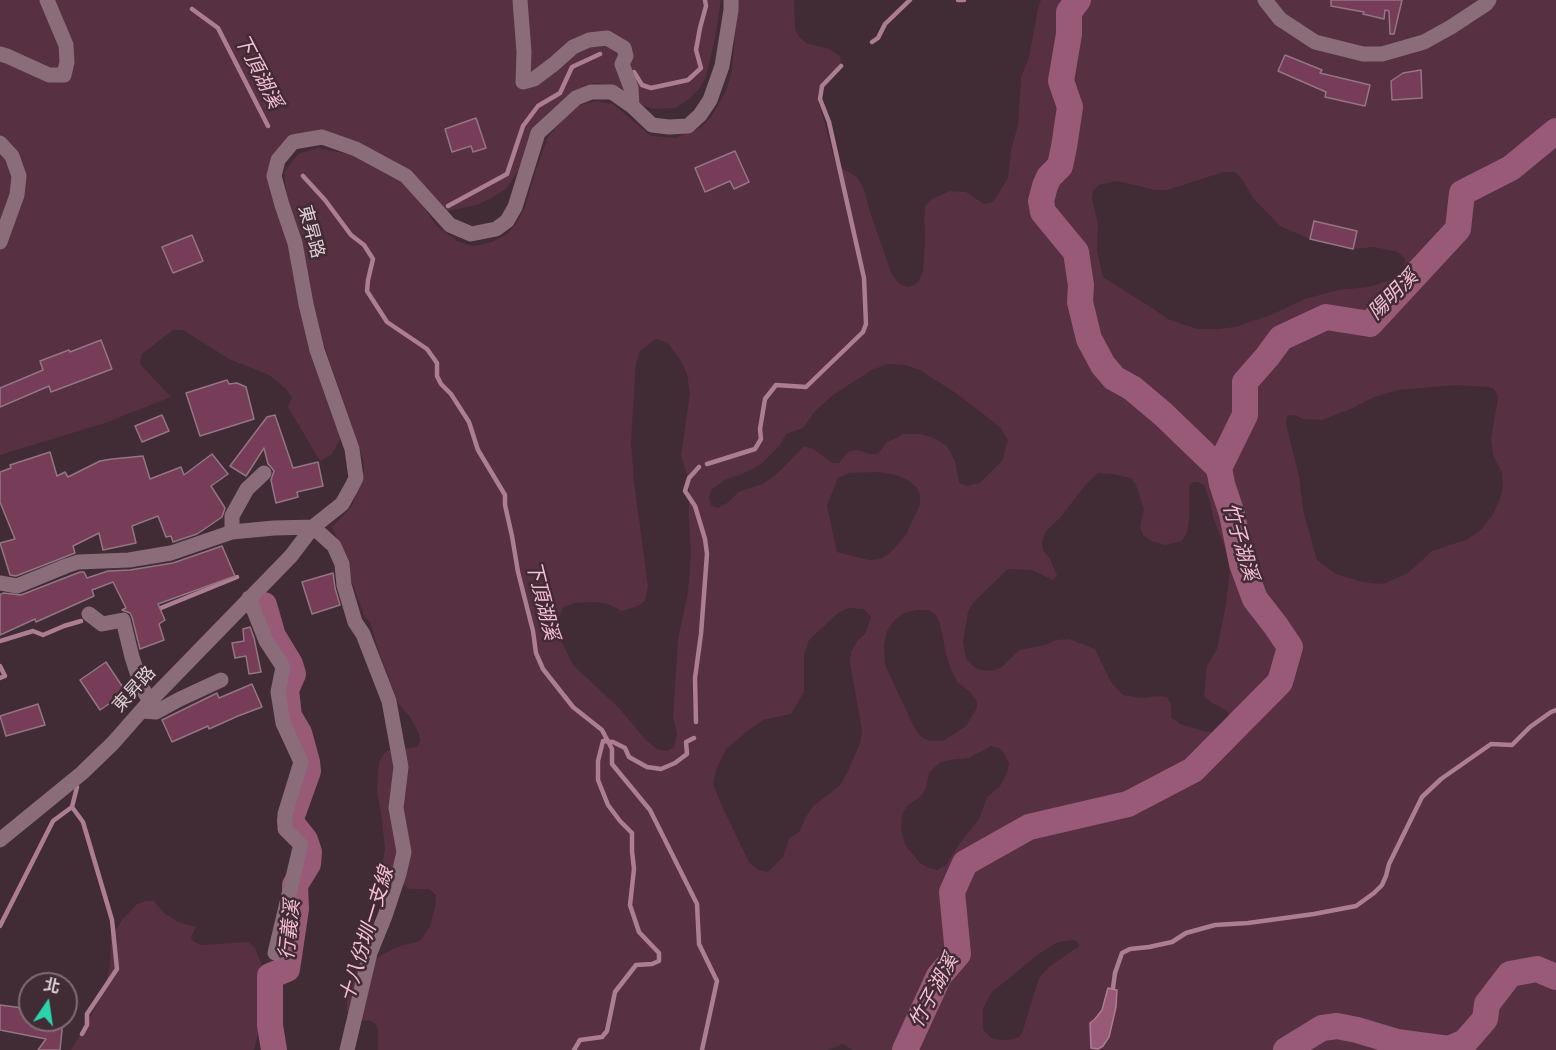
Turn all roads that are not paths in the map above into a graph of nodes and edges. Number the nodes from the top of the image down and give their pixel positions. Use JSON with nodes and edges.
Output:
{"nodes":[{"id":1,"x":47,"y":0,"type":"edge"},
{"id":2,"x":520,"y":0,"type":"edge"},
{"id":3,"x":731,"y":0,"type":"edge"},
{"id":4,"x":1265,"y":0,"type":"edge"},
{"id":5,"x":1489,"y":0,"type":"edge"},
{"id":6,"x":0,"y":54,"type":"edge"},
{"id":7,"x":632,"y":106,"type":"junction"},
{"id":8,"x":0,"y":143,"type":"edge"},
{"id":9,"x":0,"y":242,"type":"edge"},
{"id":10,"x":264,"y":473,"type":"dead end"},
{"id":11,"x":313,"y":527,"type":"junction"},
{"id":12,"x":232,"y":532,"type":"junction"},
{"id":13,"x":0,"y":584,"type":"edge"},
{"id":14,"x":249,"y":598,"type":"junction"},
{"id":15,"x":89,"y":614,"type":"dead end"},
{"id":16,"x":221,"y":680,"type":"dead end"},
{"id":17,"x":146,"y":706,"type":"junction"},
{"id":18,"x":0,"y":840,"type":"edge"},
{"id":19,"x":275,"y":953,"type":"dead end"},
{"id":20,"x":347,"y":1050,"type":"edge"}],
"edges":[{"from":1,"to":6,"type":"street"},
{"from":2,"to":7,"type":"street"},
{"from":3,"to":7,"type":"street","name":"東昇路"},
{"from":4,"to":5,"type":"street"},
{"from":7,"to":11,"type":"street","name":"東昇路"},
{"from":8,"to":9,"type":"street"},
{"from":10,"to":12,"type":"street"},
{"from":11,"to":12,"type":"street"},
{"from":11,"to":14,"type":"street","name":"東昇路"},
{"from":11,"to":20,"type":"street"},
{"from":12,"to":13,"type":"street"},
{"from":14,"to":17,"type":"street","name":"東昇路"},
{"from":14,"to":19,"type":"street"},
{"from":15,"to":17,"type":"street"},
{"from":16,"to":17,"type":"street"},
{"from":17,"to":18,"type":"street","name":"東昇路"}]}
